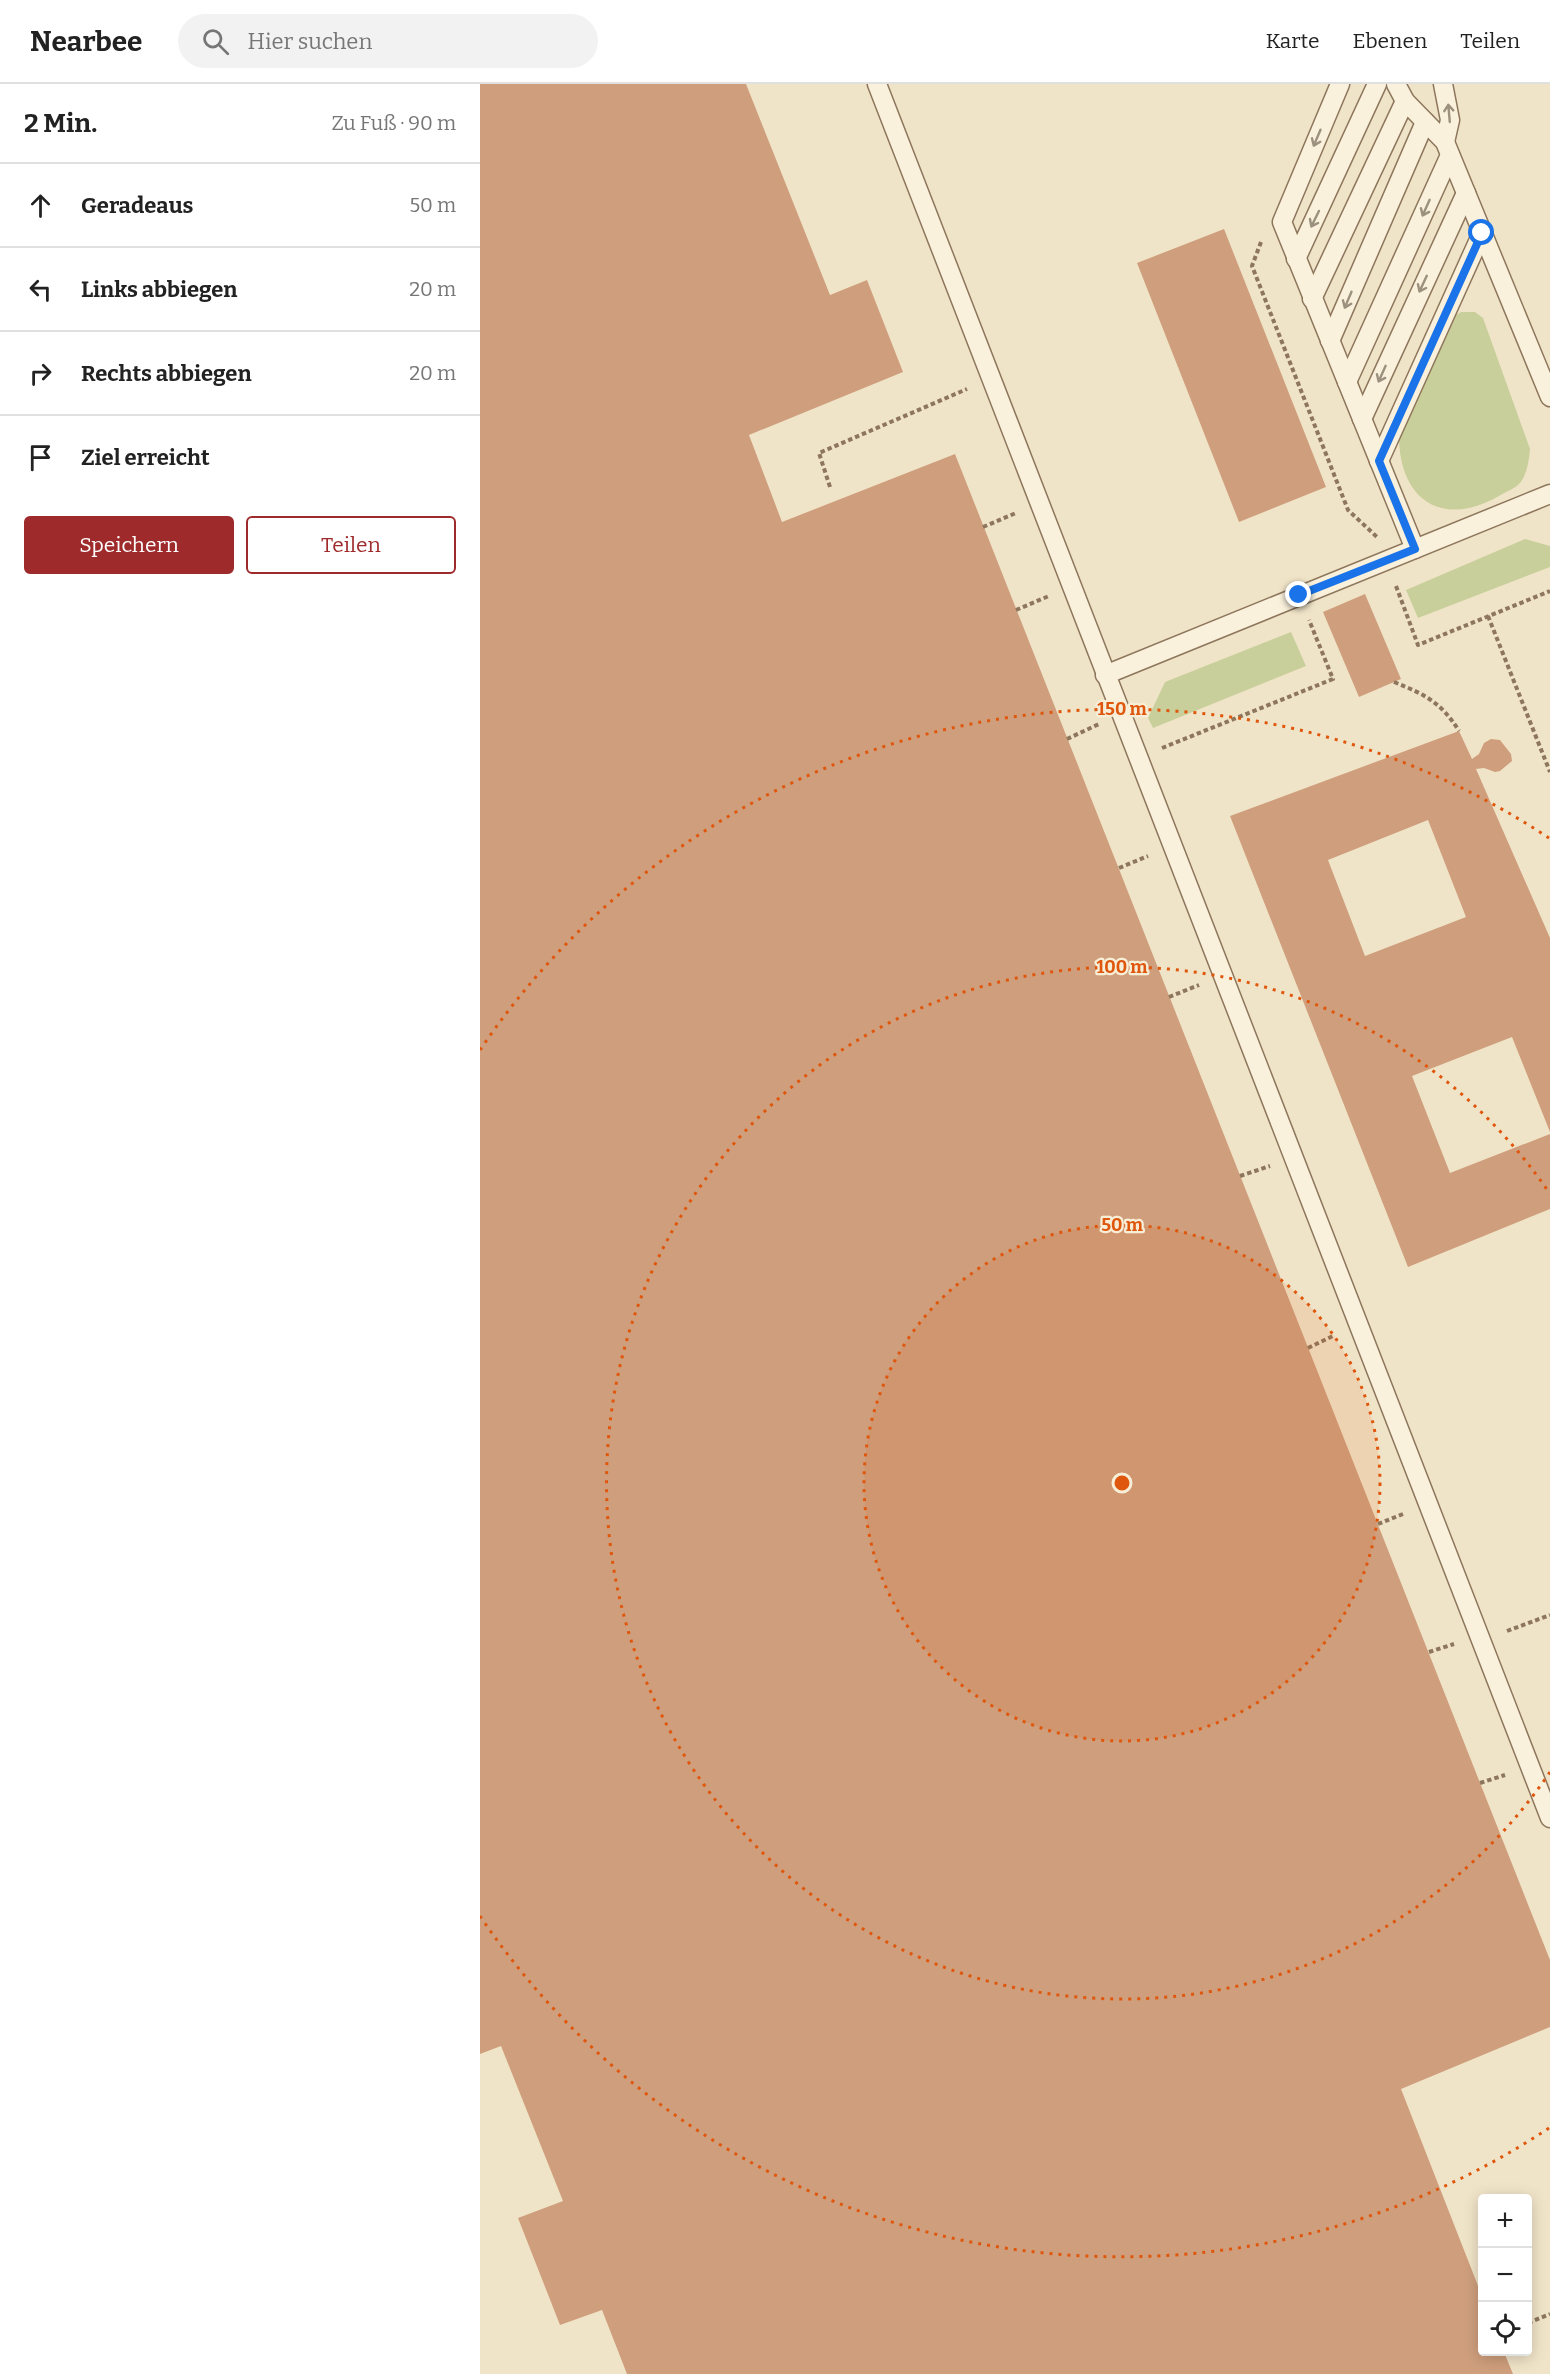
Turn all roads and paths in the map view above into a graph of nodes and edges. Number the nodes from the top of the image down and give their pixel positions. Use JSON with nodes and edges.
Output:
{"nodes":[{"id":1,"x":877,"y":84,"type":"edge"},
{"id":2,"x":1340,"y":84,"type":"edge"},
{"id":3,"x":1377,"y":84,"type":"edge"},
{"id":4,"x":1396,"y":84,"type":"edge"},
{"id":5,"x":1443,"y":84,"type":"edge"},
{"id":6,"x":1405,"y":101,"type":"junction"},
{"id":7,"x":1425,"y":122,"type":"junction"},
{"id":8,"x":1447,"y":148,"type":"junction"},
{"id":9,"x":1466,"y":193,"type":"junction"},
{"id":10,"x":1482,"y":233,"type":"junction"},
{"id":11,"x":1296,"y":259,"type":"junction"},
{"id":12,"x":1312,"y":299,"type":"junction"},
{"id":13,"x":1330,"y":341,"type":"junction"},
{"id":14,"x":1347,"y":382,"type":"junction"},
{"id":15,"x":1550,"y":397,"type":"edge"},
{"id":16,"x":972,"y":399,"type":"dead end"},
{"id":17,"x":1362,"y":419,"type":"junction"},
{"id":18,"x":1379,"y":461,"type":"junction"},
{"id":19,"x":830,"y":487,"type":"dead end"},
{"id":20,"x":1550,"y":494,"type":"edge"},
{"id":21,"x":1023,"y":522,"type":"dead end"},
{"id":22,"x":983,"y":527,"type":"dead end"},
{"id":23,"x":1415,"y":549,"type":"junction"},
{"id":24,"x":1048,"y":585,"type":"dead end"},
{"id":25,"x":1016,"y":610,"type":"dead end"},
{"id":26,"x":1488,"y":616,"type":"dead end"},
{"id":27,"x":1105,"y":675,"type":"junction"},
{"id":28,"x":1394,"y":682,"type":"dead end"},
{"id":29,"x":1102,"y":722,"type":"dead end"},
{"id":30,"x":1459,"y":731,"type":"dead end"},
{"id":31,"x":1067,"y":739,"type":"dead end"},
{"id":32,"x":1550,"y":772,"type":"edge"},
{"id":33,"x":1154,"y":854,"type":"dead end"},
{"id":34,"x":1119,"y":868,"type":"dead end"},
{"id":35,"x":1206,"y":983,"type":"dead end"},
{"id":36,"x":1169,"y":997,"type":"dead end"},
{"id":37,"x":1277,"y":1164,"type":"dead end"},
{"id":38,"x":1240,"y":1176,"type":"dead end"},
{"id":39,"x":1341,"y":1332,"type":"dead end"},
{"id":40,"x":1308,"y":1348,"type":"dead end"},
{"id":41,"x":1413,"y":1510,"type":"dead end"},
{"id":42,"x":1378,"y":1524,"type":"dead end"},
{"id":43,"x":1550,"y":1818,"type":"edge"},
{"id":44,"x":1550,"y":2314,"type":"edge"},
{"id":45,"x":1532,"y":2321,"type":"edge"}],
"edges":[{"from":1,"to":27,"type":"lane"},
{"from":2,"to":11,"type":"lane","one_way":true},
{"from":3,"to":11,"type":"lane","one_way":true},
{"from":4,"to":6,"type":"lane"},
{"from":8,"to":5,"type":"lane","one_way":true},
{"from":6,"to":7,"type":"lane"},
{"from":6,"to":12,"type":"lane"},
{"from":7,"to":8,"type":"lane"},
{"from":7,"to":13,"type":"lane","one_way":true},
{"from":8,"to":9,"type":"lane"},
{"from":8,"to":14,"type":"lane","one_way":true},
{"from":9,"to":10,"type":"lane"},
{"from":9,"to":17,"type":"lane","one_way":true},
{"from":10,"to":15,"type":"lane"},
{"from":10,"to":18,"type":"lane"},
{"from":11,"to":12,"type":"lane"},
{"from":12,"to":13,"type":"lane"},
{"from":13,"to":14,"type":"lane"},
{"from":14,"to":17,"type":"lane"},
{"from":16,"to":19,"type":"path"},
{"from":17,"to":18,"type":"lane"},
{"from":18,"to":23,"type":"lane"},
{"from":20,"to":23,"type":"lane"},
{"from":21,"to":22,"type":"path"},
{"from":23,"to":27,"type":"lane"},
{"from":24,"to":25,"type":"path"},
{"from":26,"to":32,"type":"path"},
{"from":27,"to":43,"type":"lane"},
{"from":28,"to":30,"type":"path"},
{"from":29,"to":31,"type":"path"},
{"from":33,"to":34,"type":"path"},
{"from":35,"to":36,"type":"path"},
{"from":37,"to":38,"type":"path"},
{"from":39,"to":40,"type":"path"},
{"from":41,"to":42,"type":"path"},
{"from":44,"to":45,"type":"path"}]}
